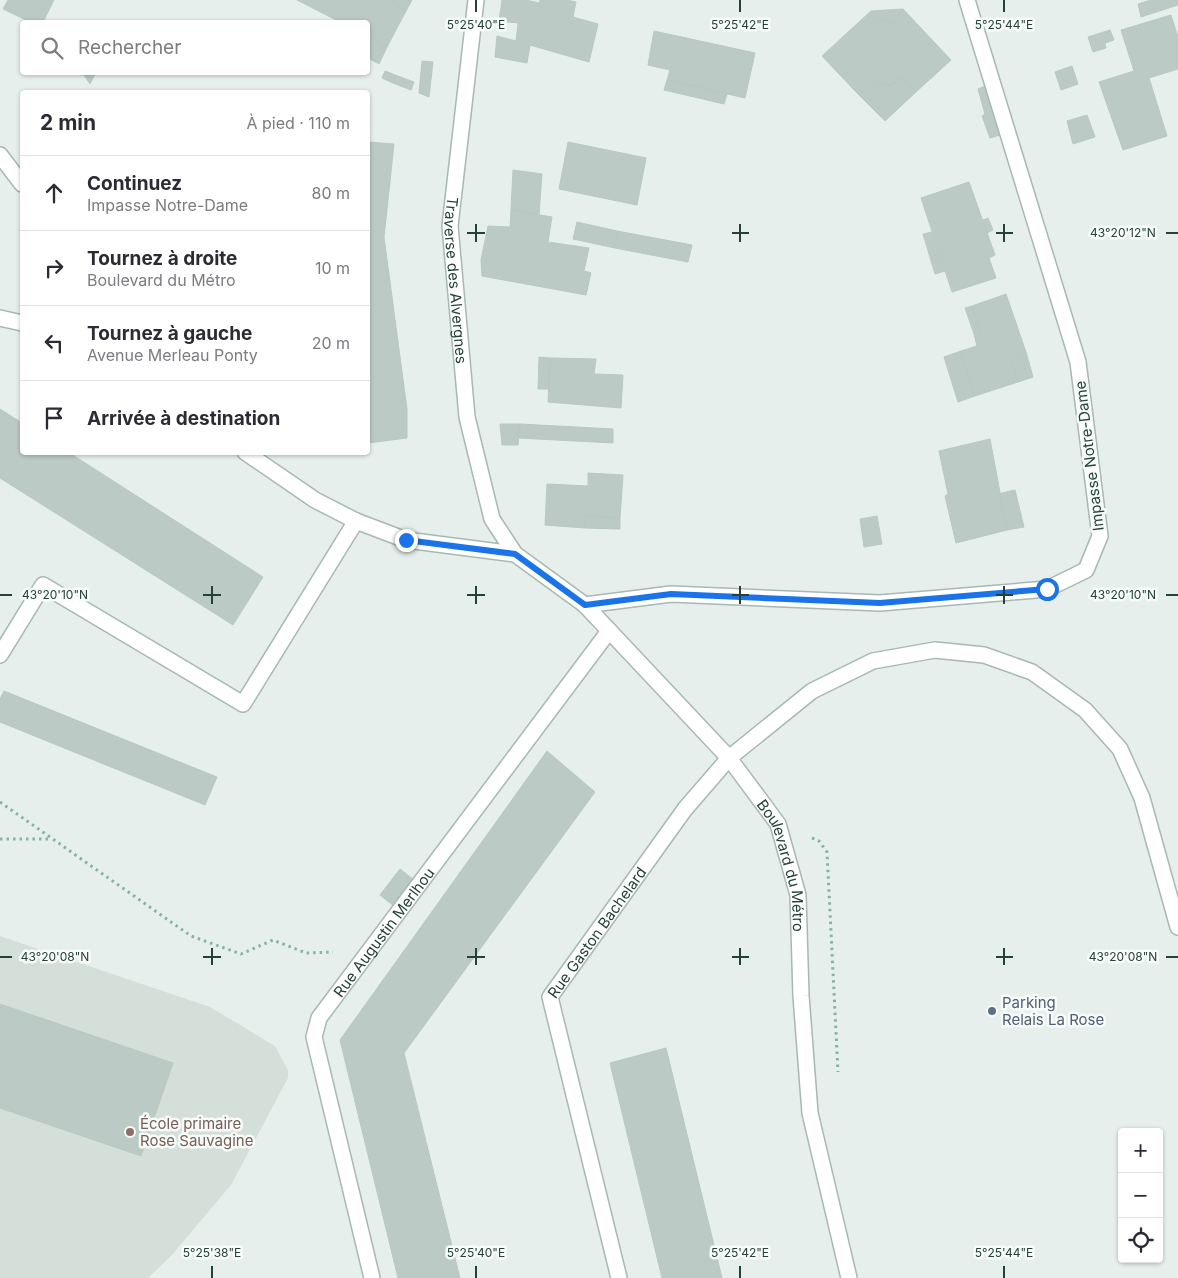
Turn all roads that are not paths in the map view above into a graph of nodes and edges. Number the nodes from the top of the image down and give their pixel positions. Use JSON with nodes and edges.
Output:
{"nodes":[{"id":1,"x":476,"y":0,"type":"edge"},
{"id":2,"x":967,"y":0,"type":"edge"},
{"id":3,"x":0,"y":155,"type":"edge"},
{"id":4,"x":20,"y":181,"type":"edge"},
{"id":5,"x":0,"y":318,"type":"edge"},
{"id":6,"x":20,"y":323,"type":"edge"},
{"id":7,"x":249,"y":455,"type":"edge"},
{"id":8,"x":356,"y":521,"type":"junction"},
{"id":9,"x":515,"y":554,"type":"junction"},
{"id":10,"x":585,"y":605,"type":"junction"},
{"id":11,"x":609,"y":631,"type":"junction"},
{"id":12,"x":0,"y":655,"type":"edge"},
{"id":13,"x":729,"y":758,"type":"junction"},
{"id":14,"x":1178,"y":927,"type":"edge"},
{"id":15,"x":372,"y":1278,"type":"edge"},
{"id":16,"x":619,"y":1278,"type":"edge"},
{"id":17,"x":849,"y":1278,"type":"edge"}],
"edges":[{"from":1,"to":9,"type":"street","name":"Traverse des Alvergnes"},
{"from":2,"to":10,"type":"street","name":"Impasse Notre-Dame"},
{"from":3,"to":4,"type":"street"},
{"from":5,"to":6,"type":"street"},
{"from":7,"to":8,"type":"street"},
{"from":8,"to":9,"type":"street"},
{"from":8,"to":12,"type":"street"},
{"from":9,"to":10,"type":"street","name":"Boulevard du Métro"},
{"from":10,"to":11,"type":"street","name":"Boulevard du Métro"},
{"from":11,"to":13,"type":"street","name":"Boulevard du Métro"},
{"from":11,"to":15,"type":"street","name":"Rue Augustin Merlhou"},
{"from":13,"to":14,"type":"street","name":"Rue Gaston Bachelard"},
{"from":13,"to":16,"type":"street","name":"Rue Gaston Bachelard"},
{"from":13,"to":17,"type":"street","name":"Boulevard du Métro"}]}
